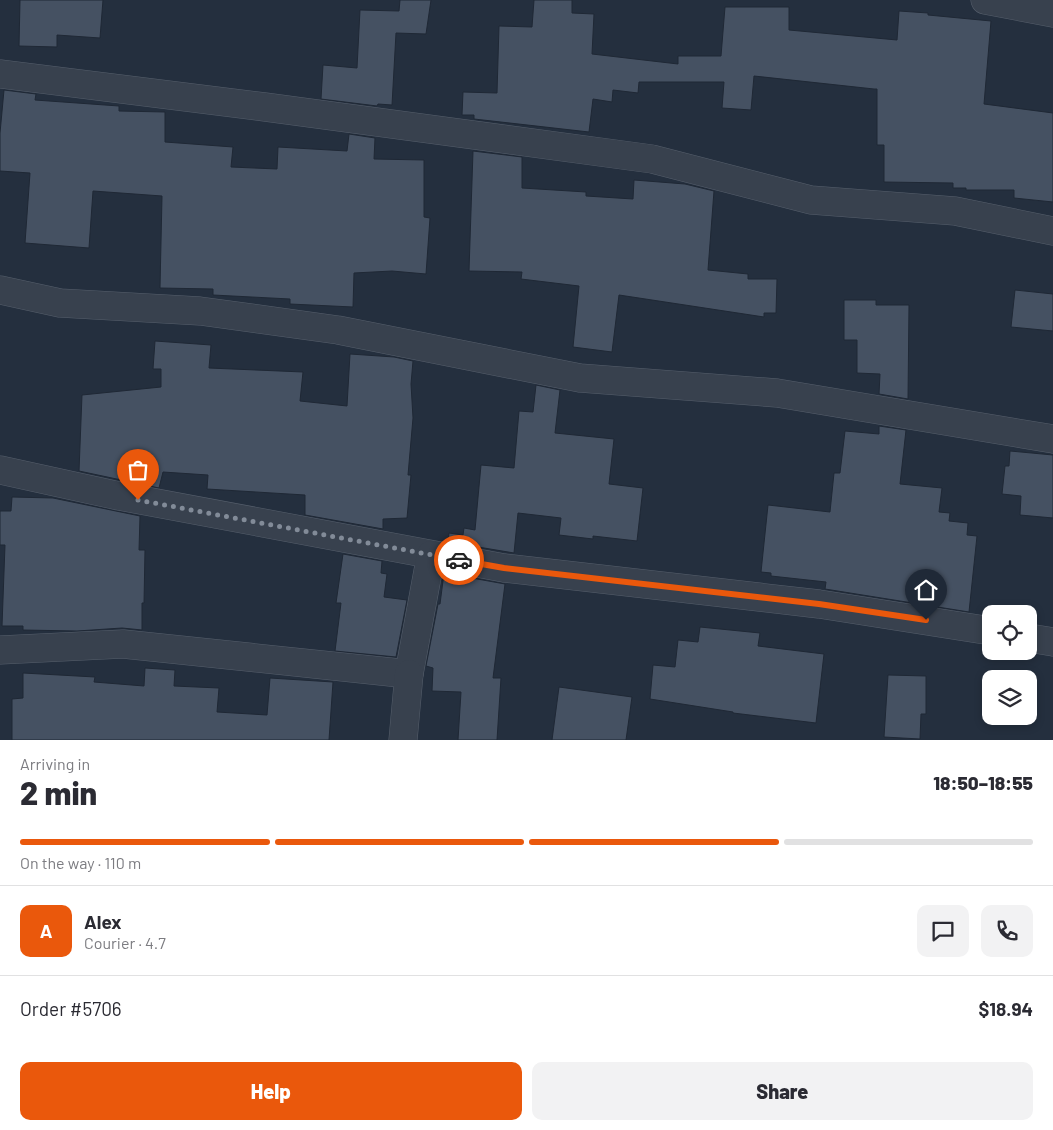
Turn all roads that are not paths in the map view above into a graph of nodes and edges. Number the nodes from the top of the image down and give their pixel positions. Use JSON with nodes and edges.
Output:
{"nodes":[{"id":1,"x":985,"y":0,"type":"edge"},
{"id":2,"x":1053,"y":13,"type":"edge"},
{"id":3,"x":0,"y":74,"type":"edge"},
{"id":4,"x":1053,"y":230,"type":"edge"},
{"id":5,"x":0,"y":290,"type":"edge"},
{"id":6,"x":1053,"y":439,"type":"edge"},
{"id":7,"x":0,"y":470,"type":"edge"},
{"id":8,"x":432,"y":555,"type":"junction"},
{"id":9,"x":982,"y":630,"type":"edge"},
{"id":10,"x":1037,"y":639,"type":"edge"},
{"id":11,"x":1053,"y":642,"type":"edge"},
{"id":12,"x":0,"y":650,"type":"edge"},
{"id":13,"x":409,"y":674,"type":"junction"},
{"id":14,"x":403,"y":740,"type":"edge"}],
"edges":[{"from":1,"to":2,"type":"street"},
{"from":3,"to":4,"type":"street"},
{"from":5,"to":6,"type":"street"},
{"from":7,"to":8,"type":"street"},
{"from":8,"to":9,"type":"street"},
{"from":8,"to":13,"type":"street"},
{"from":10,"to":11,"type":"street"},
{"from":12,"to":13,"type":"street"},
{"from":13,"to":14,"type":"street"}]}
